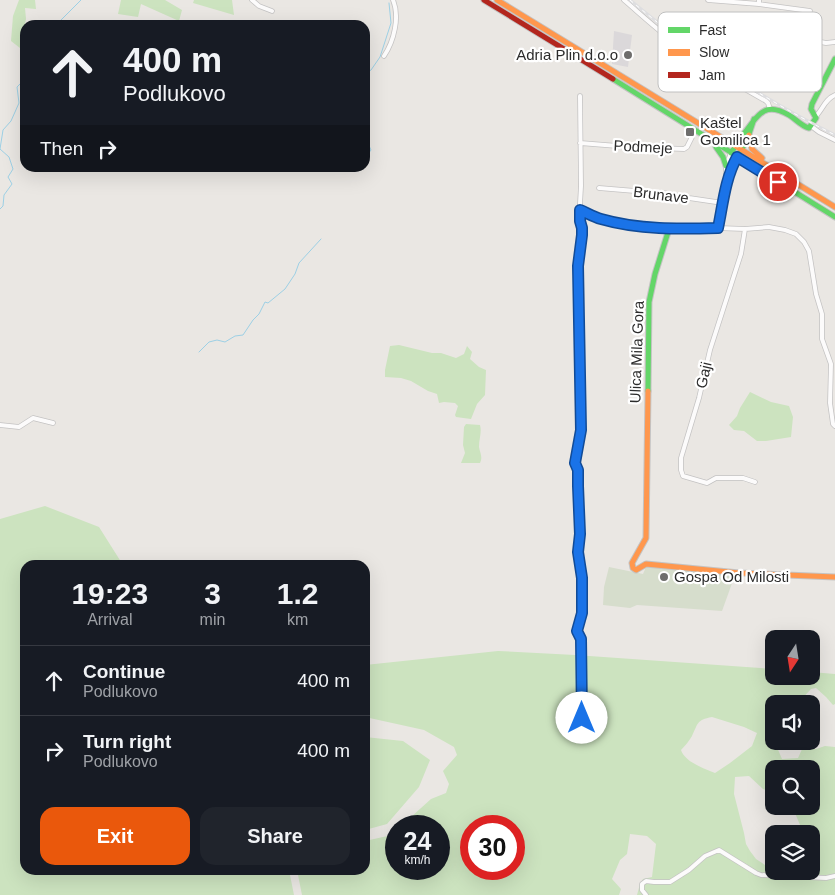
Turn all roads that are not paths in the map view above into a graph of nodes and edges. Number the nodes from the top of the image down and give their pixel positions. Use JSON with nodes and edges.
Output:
{"nodes":[{"id":1,"x":252,"y":0,"type":"edge"},
{"id":2,"x":394,"y":0,"type":"edge"},
{"id":3,"x":484,"y":0,"type":"edge"},
{"id":4,"x":497,"y":0,"type":"edge"},
{"id":5,"x":624,"y":0,"type":"edge"},
{"id":6,"x":708,"y":0,"type":"edge"},
{"id":7,"x":759,"y":2,"type":"edge"},
{"id":8,"x":272,"y":11,"type":"dead end"},
{"id":9,"x":810,"y":11,"type":"dead end"},
{"id":10,"x":658,"y":29,"type":"edge"},
{"id":11,"x":822,"y":42,"type":"edge"},
{"id":12,"x":835,"y":42,"type":"edge"},
{"id":13,"x":384,"y":56,"type":"dead end"},
{"id":14,"x":835,"y":59,"type":"edge"},
{"id":15,"x":822,"y":84,"type":"edge"},
{"id":16,"x":749,"y":92,"type":"edge"},
{"id":17,"x":818,"y":92,"type":"edge"},
{"id":18,"x":835,"y":95,"type":"edge"},
{"id":19,"x":580,"y":96,"type":"dead end"},
{"id":20,"x":770,"y":110,"type":"junction"},
{"id":21,"x":816,"y":116,"type":"junction"},
{"id":22,"x":754,"y":119,"type":"junction"},
{"id":23,"x":810,"y":126,"type":"junction"},
{"id":24,"x":695,"y":131,"type":"junction"},
{"id":25,"x":749,"y":135,"type":"junction"},
{"id":26,"x":835,"y":140,"type":"edge"},
{"id":27,"x":712,"y":141,"type":"junction"},
{"id":28,"x":580,"y":143,"type":"junction"},
{"id":29,"x":736,"y":146,"type":"junction"},
{"id":30,"x":742,"y":150,"type":"junction"},
{"id":31,"x":731,"y":153,"type":"junction"},
{"id":32,"x":737,"y":157,"type":"junction"},
{"id":33,"x":766,"y":164,"type":"junction"},
{"id":34,"x":726,"y":166,"type":"junction"},
{"id":35,"x":726,"y":184,"type":"junction"},
{"id":36,"x":598,"y":188,"type":"dead end"},
{"id":37,"x":723,"y":203,"type":"junction"},
{"id":38,"x":835,"y":207,"type":"edge"},
{"id":39,"x":580,"y":210,"type":"junction"},
{"id":40,"x":835,"y":217,"type":"edge"},
{"id":41,"x":718,"y":228,"type":"junction"},
{"id":42,"x":669,"y":229,"type":"junction"},
{"id":43,"x":745,"y":229,"type":"junction"},
{"id":44,"x":53,"y":424,"type":"dead end"},
{"id":45,"x":0,"y":425,"type":"edge"},
{"id":46,"x":835,"y":426,"type":"edge"},
{"id":47,"x":755,"y":482,"type":"dead end"},
{"id":48,"x":835,"y":576,"type":"edge"},
{"id":49,"x":582,"y":718,"type":"dead end"},
{"id":50,"x":835,"y":876,"type":"edge"},
{"id":51,"x":646,"y":895,"type":"edge"}],
"edges":[{"from":1,"to":8,"type":"street"},
{"from":2,"to":13,"type":"street"},
{"from":3,"to":24,"type":"street"},
{"from":4,"to":29,"type":"street"},
{"from":5,"to":10,"type":"street"},
{"from":6,"to":7,"type":"street"},
{"from":7,"to":9,"type":"street"},
{"from":11,"to":12,"type":"street"},
{"from":14,"to":15,"type":"street"},
{"from":16,"to":20,"type":"street"},
{"from":17,"to":21,"type":"street"},
{"from":18,"to":21,"type":"street"},
{"from":19,"to":28,"type":"street"},
{"from":20,"to":22,"type":"street"},
{"from":20,"to":23,"type":"street"},
{"from":21,"to":23,"type":"street"},
{"from":22,"to":25,"type":"street"},
{"from":22,"to":29,"type":"street"},
{"from":23,"to":26,"type":"street"},
{"from":24,"to":27,"type":"street"},
{"from":24,"to":28,"type":"street","name":"Podmeje"},
{"from":25,"to":30,"type":"street"},
{"from":25,"to":33,"type":"street"},
{"from":27,"to":31,"type":"street"},
{"from":27,"to":34,"type":"street"},
{"from":28,"to":39,"type":"street"},
{"from":29,"to":30,"type":"street"},
{"from":29,"to":31,"type":"street"},
{"from":30,"to":32,"type":"street"},
{"from":30,"to":33,"type":"street"},
{"from":31,"to":32,"type":"street"},
{"from":31,"to":34,"type":"street"},
{"from":32,"to":35,"type":"street"},
{"from":32,"to":40,"type":"street"},
{"from":33,"to":38,"type":"street"},
{"from":34,"to":35,"type":"street"},
{"from":35,"to":37,"type":"street"},
{"from":36,"to":37,"type":"street","name":"Brunave"},
{"from":37,"to":41,"type":"street"},
{"from":39,"to":42,"type":"street"},
{"from":39,"to":49,"type":"street"},
{"from":41,"to":42,"type":"street"},
{"from":41,"to":43,"type":"street"},
{"from":42,"to":48,"type":"street","name":"Ulica Mila Gora"},
{"from":43,"to":46,"type":"street"},
{"from":43,"to":47,"type":"street","name":"Gaji"},
{"from":44,"to":45,"type":"street"},
{"from":50,"to":51,"type":"street"}]}
